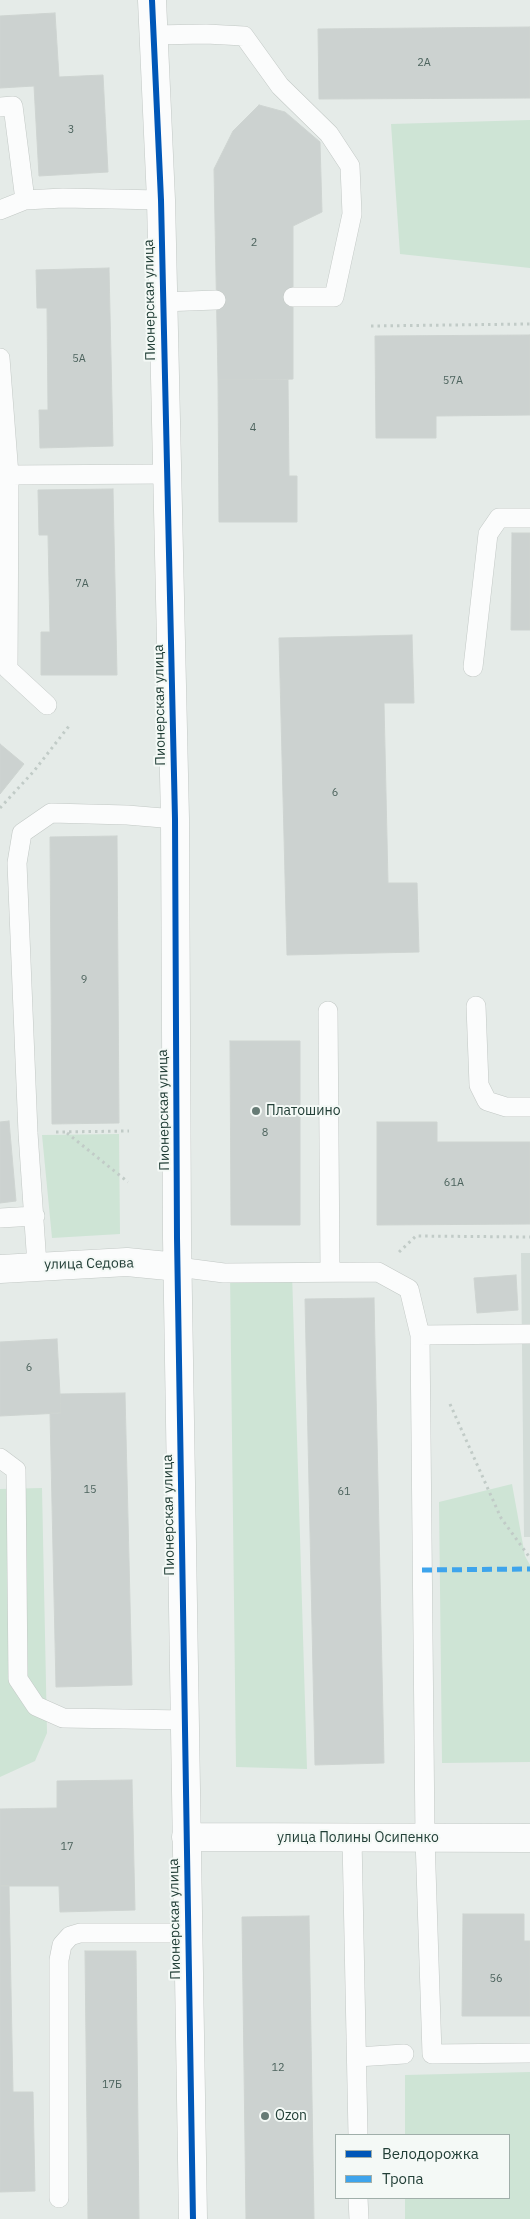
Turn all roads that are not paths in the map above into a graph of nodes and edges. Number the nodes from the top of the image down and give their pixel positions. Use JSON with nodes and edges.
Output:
{"nodes":[{"id":1,"x":152,"y":0,"type":"edge"},
{"id":2,"x":153,"y":36,"type":"junction"},
{"id":3,"x":0,"y":107,"type":"edge"},
{"id":4,"x":25,"y":200,"type":"junction"},
{"id":5,"x":161,"y":200,"type":"junction"},
{"id":6,"x":0,"y":210,"type":"edge"},
{"id":7,"x":293,"y":297,"type":"dead end"},
{"id":8,"x":216,"y":300,"type":"dead end"},
{"id":9,"x":162,"y":302,"type":"junction"},
{"id":10,"x":0,"y":358,"type":"edge"},
{"id":11,"x":166,"y":474,"type":"junction"},
{"id":12,"x":9,"y":475,"type":"junction"},
{"id":13,"x":530,"y":518,"type":"edge"},
{"id":14,"x":473,"y":667,"type":"dead end"},
{"id":15,"x":47,"y":704,"type":"dead end"},
{"id":16,"x":175,"y":820,"type":"junction"},
{"id":17,"x":476,"y":1006,"type":"dead end"},
{"id":18,"x":328,"y":1010,"type":"dead end"},
{"id":19,"x":530,"y":1107,"type":"edge"},
{"id":20,"x":35,"y":1216,"type":"junction"},
{"id":21,"x":0,"y":1218,"type":"edge"},
{"id":22,"x":37,"y":1266,"type":"junction"},
{"id":23,"x":178,"y":1267,"type":"junction"},
{"id":24,"x":0,"y":1269,"type":"edge"},
{"id":25,"x":330,"y":1271,"type":"junction"},
{"id":26,"x":530,"y":1334,"type":"edge"},
{"id":27,"x":420,"y":1335,"type":"junction"},
{"id":28,"x":0,"y":1458,"type":"edge"},
{"id":29,"x":185,"y":1720,"type":"junction"},
{"id":30,"x":186,"y":1837,"type":"junction"},
{"id":31,"x":352,"y":1838,"type":"junction"},
{"id":32,"x":425,"y":1838,"type":"junction"},
{"id":33,"x":530,"y":1838,"type":"edge"},
{"id":34,"x":188,"y":1933,"type":"junction"},
{"id":35,"x":530,"y":2053,"type":"edge"},
{"id":36,"x":404,"y":2054,"type":"dead end"},
{"id":37,"x":357,"y":2057,"type":"junction"},
{"id":38,"x":358,"y":2134,"type":"edge"},
{"id":39,"x":59,"y":2198,"type":"dead end"},
{"id":40,"x":358,"y":2199,"type":"edge"},
{"id":41,"x":193,"y":2219,"type":"edge"},
{"id":42,"x":359,"y":2219,"type":"edge"}],
"edges":[{"from":1,"to":2,"type":"street","name":"Пионерская улица"},
{"from":2,"to":5,"type":"street","name":"Пионерская улица"},
{"from":2,"to":7,"type":"lane"},
{"from":3,"to":4,"type":"lane"},
{"from":4,"to":5,"type":"lane"},
{"from":4,"to":6,"type":"lane"},
{"from":5,"to":9,"type":"street","name":"Пионерская улица"},
{"from":8,"to":9,"type":"lane"},
{"from":9,"to":11,"type":"street","name":"Пионерская улица"},
{"from":10,"to":12,"type":"lane"},
{"from":11,"to":12,"type":"lane"},
{"from":11,"to":16,"type":"street","name":"Пионерская улица"},
{"from":12,"to":15,"type":"lane"},
{"from":13,"to":14,"type":"lane"},
{"from":16,"to":20,"type":"lane"},
{"from":16,"to":23,"type":"street","name":"Пионерская улица"},
{"from":17,"to":19,"type":"lane"},
{"from":18,"to":25,"type":"lane"},
{"from":20,"to":21,"type":"lane"},
{"from":20,"to":22,"type":"lane"},
{"from":22,"to":23,"type":"street","name":"улица Седова"},
{"from":22,"to":24,"type":"street","name":"улица Седова"},
{"from":23,"to":25,"type":"lane"},
{"from":23,"to":29,"type":"street","name":"Пионерская улица"},
{"from":25,"to":27,"type":"lane"},
{"from":26,"to":27,"type":"lane"},
{"from":27,"to":32,"type":"lane"},
{"from":28,"to":29,"type":"lane"},
{"from":29,"to":30,"type":"street","name":"Пионерская улица"},
{"from":30,"to":31,"type":"street","name":"улица Полины Осипенко"},
{"from":30,"to":34,"type":"street","name":"Пионерская улица"},
{"from":31,"to":32,"type":"street","name":"улица Полины Осипенко"},
{"from":31,"to":37,"type":"lane"},
{"from":32,"to":33,"type":"street","name":"улица Полины Осипенко"},
{"from":32,"to":35,"type":"lane"},
{"from":34,"to":39,"type":"lane"},
{"from":34,"to":41,"type":"street","name":"Пионерская улица"},
{"from":36,"to":37,"type":"lane"},
{"from":37,"to":38,"type":"lane"},
{"from":40,"to":42,"type":"lane"}]}
